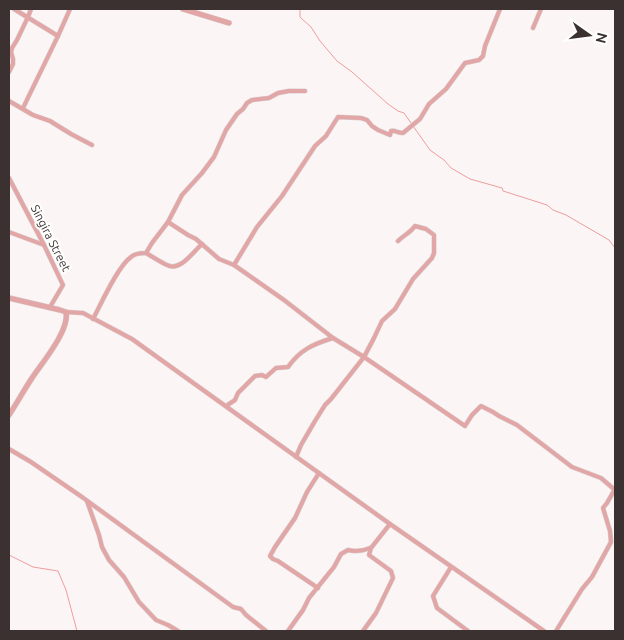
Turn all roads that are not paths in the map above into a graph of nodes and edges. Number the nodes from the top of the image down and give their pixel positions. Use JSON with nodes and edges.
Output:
{"nodes":[{"id":1,"x":14,"y":9,"type":"edge"},
{"id":2,"x":31,"y":9,"type":"edge"},
{"id":3,"x":70,"y":9,"type":"edge"},
{"id":4,"x":183,"y":9,"type":"edge"},
{"id":5,"x":500,"y":9,"type":"edge"},
{"id":6,"x":541,"y":9,"type":"edge"},
{"id":7,"x":28,"y":17,"type":"junction"},
{"id":8,"x":229,"y":23,"type":"dead end"},
{"id":9,"x":532,"y":28,"type":"dead end"},
{"id":10,"x":58,"y":36,"type":"junction"},
{"id":11,"x":9,"y":72,"type":"edge"},
{"id":12,"x":305,"y":91,"type":"dead end"},
{"id":13,"x":9,"y":100,"type":"edge"},
{"id":14,"x":23,"y":108,"type":"junction"},
{"id":15,"x":92,"y":146,"type":"dead end"},
{"id":16,"x":9,"y":178,"type":"edge"},
{"id":17,"x":168,"y":222,"type":"junction"},
{"id":18,"x":9,"y":232,"type":"edge"},
{"id":19,"x":398,"y":241,"type":"dead end"},
{"id":20,"x":202,"y":244,"type":"junction"},
{"id":21,"x":44,"y":245,"type":"junction"},
{"id":22,"x":146,"y":253,"type":"junction"},
{"id":23,"x":234,"y":265,"type":"junction"},
{"id":24,"x":9,"y":298,"type":"edge"},
{"id":25,"x":50,"y":307,"type":"junction"},
{"id":26,"x":66,"y":312,"type":"junction"},
{"id":27,"x":93,"y":319,"type":"junction"},
{"id":28,"x":333,"y":338,"type":"junction"},
{"id":29,"x":364,"y":356,"type":"junction"},
{"id":30,"x":226,"y":406,"type":"junction"},
{"id":31,"x":9,"y":415,"type":"edge"},
{"id":32,"x":9,"y":450,"type":"edge"},
{"id":33,"x":296,"y":457,"type":"junction"},
{"id":34,"x":319,"y":474,"type":"junction"},
{"id":35,"x":615,"y":490,"type":"edge"},
{"id":36,"x":87,"y":501,"type":"junction"},
{"id":37,"x":390,"y":524,"type":"junction"},
{"id":38,"x":371,"y":548,"type":"junction"},
{"id":39,"x":451,"y":566,"type":"junction"},
{"id":40,"x":318,"y":588,"type":"junction"},
{"id":41,"x":258,"y":625,"type":"junction"},
{"id":42,"x":178,"y":631,"type":"edge"},
{"id":43,"x":253,"y":631,"type":"edge"},
{"id":44,"x":266,"y":631,"type":"edge"},
{"id":45,"x":288,"y":631,"type":"edge"},
{"id":46,"x":363,"y":631,"type":"edge"},
{"id":47,"x":468,"y":631,"type":"edge"},
{"id":48,"x":544,"y":631,"type":"edge"},
{"id":49,"x":556,"y":631,"type":"edge"}],
"edges":[{"from":1,"to":7,"type":"street"},
{"from":2,"to":7,"type":"street"},
{"from":3,"to":10,"type":"street"},
{"from":4,"to":8,"type":"street"},
{"from":5,"to":23,"type":"street"},
{"from":6,"to":9,"type":"street"},
{"from":7,"to":10,"type":"street"},
{"from":7,"to":11,"type":"street"},
{"from":10,"to":14,"type":"street"},
{"from":12,"to":17,"type":"street"},
{"from":13,"to":14,"type":"street"},
{"from":14,"to":15,"type":"street"},
{"from":16,"to":21,"type":"street","name":"Singira Street"},
{"from":17,"to":20,"type":"street"},
{"from":17,"to":22,"type":"street"},
{"from":18,"to":21,"type":"street"},
{"from":19,"to":29,"type":"street"},
{"from":20,"to":22,"type":"street"},
{"from":20,"to":23,"type":"street"},
{"from":21,"to":25,"type":"street","name":"Singira Street"},
{"from":22,"to":27,"type":"street"},
{"from":23,"to":28,"type":"street"},
{"from":24,"to":25,"type":"street"},
{"from":25,"to":26,"type":"street"},
{"from":26,"to":27,"type":"street"},
{"from":26,"to":31,"type":"street"},
{"from":27,"to":30,"type":"street"},
{"from":28,"to":29,"type":"street"},
{"from":28,"to":30,"type":"street"},
{"from":29,"to":33,"type":"street"},
{"from":29,"to":35,"type":"street"},
{"from":30,"to":33,"type":"street"},
{"from":32,"to":36,"type":"street"},
{"from":33,"to":34,"type":"street"},
{"from":34,"to":37,"type":"street"},
{"from":34,"to":40,"type":"street"},
{"from":35,"to":49,"type":"street"},
{"from":36,"to":41,"type":"street"},
{"from":36,"to":42,"type":"street"},
{"from":37,"to":38,"type":"street"},
{"from":37,"to":39,"type":"street"},
{"from":38,"to":40,"type":"street"},
{"from":38,"to":46,"type":"street"},
{"from":39,"to":47,"type":"street"},
{"from":39,"to":48,"type":"street"},
{"from":40,"to":45,"type":"street"},
{"from":41,"to":43,"type":"street"},
{"from":41,"to":44,"type":"street"}]}
